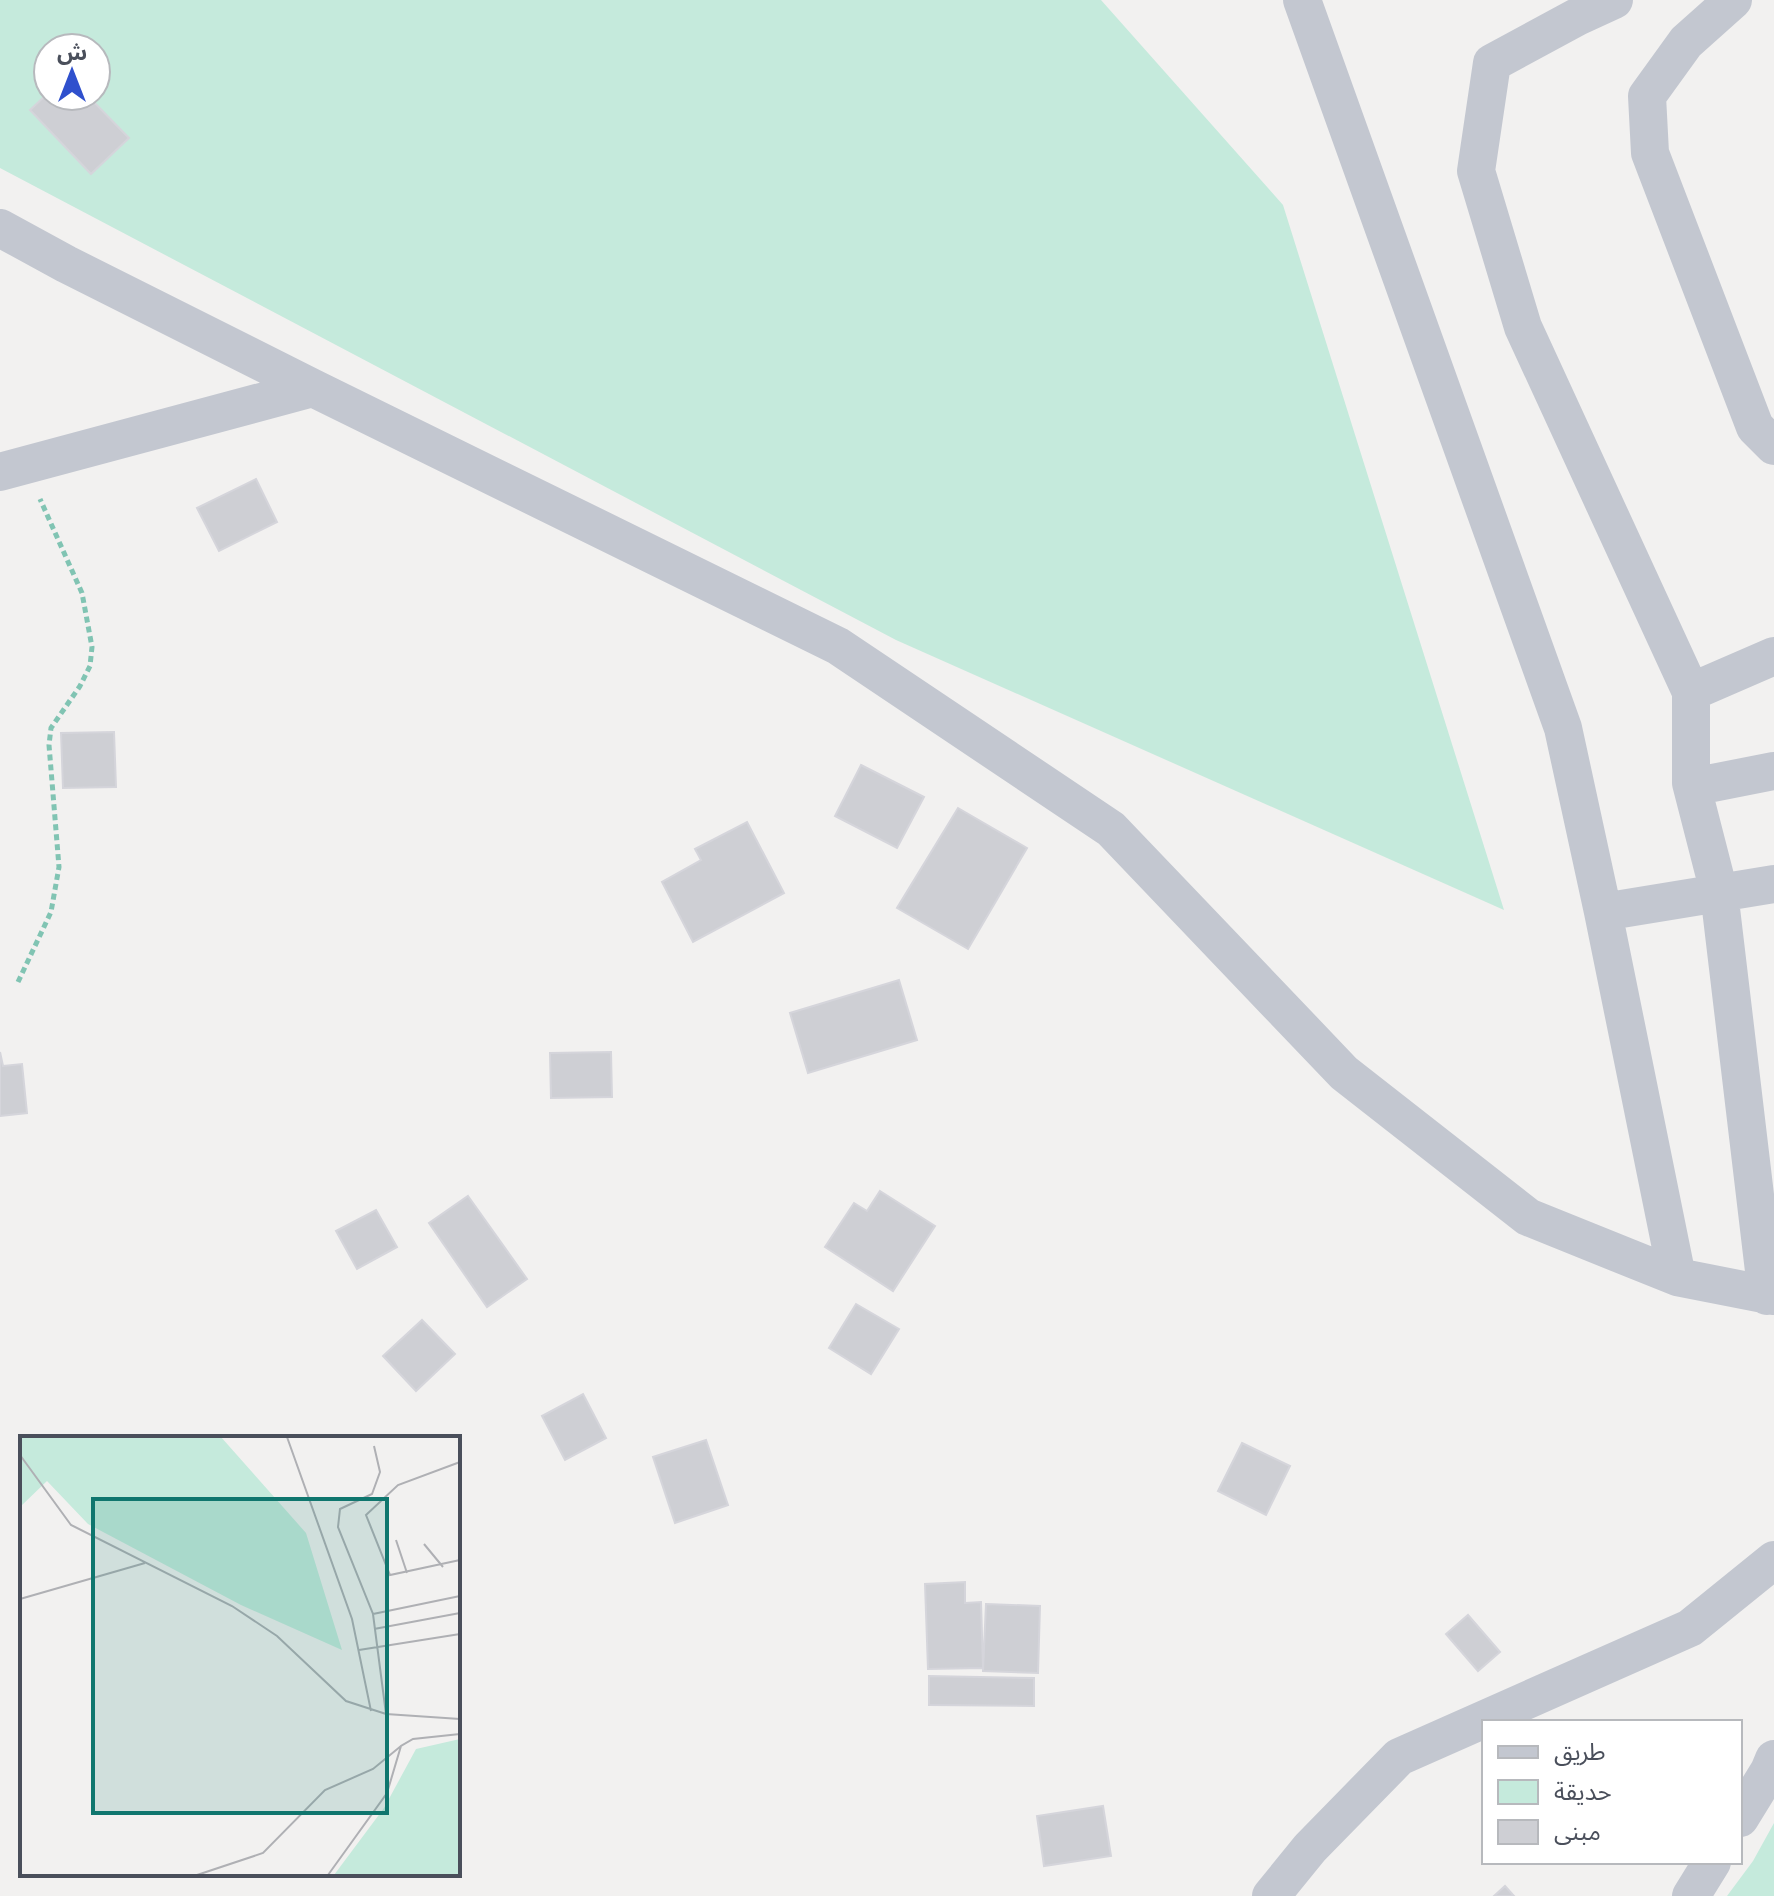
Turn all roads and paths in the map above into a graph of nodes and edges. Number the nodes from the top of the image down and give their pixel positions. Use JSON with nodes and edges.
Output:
{"nodes":[{"id":1,"x":1302,"y":0,"type":"edge"},
{"id":2,"x":1614,"y":0,"type":"edge"},
{"id":3,"x":1733,"y":0,"type":"edge"},
{"id":4,"x":0,"y":228,"type":"edge"},
{"id":5,"x":313,"y":388,"type":"junction"},
{"id":6,"x":1774,"y":446,"type":"edge"},
{"id":7,"x":12,"y":469,"type":"edge"},
{"id":8,"x":1774,"y":656,"type":"edge"},
{"id":9,"x":1691,"y":692,"type":"junction"},
{"id":10,"x":1774,"y":771,"type":"edge"},
{"id":11,"x":1692,"y":787,"type":"junction"},
{"id":12,"x":1774,"y":884,"type":"edge"},
{"id":13,"x":1719,"y":892,"type":"junction"},
{"id":14,"x":1603,"y":912,"type":"junction"},
{"id":15,"x":18,"y":982,"type":"dead end"},
{"id":16,"x":1677,"y":1277,"type":"junction"},
{"id":17,"x":1771,"y":1296,"type":"edge"},
{"id":18,"x":1774,"y":1560,"type":"edge"},
{"id":19,"x":1482,"y":1720,"type":"edge"},
{"id":20,"x":1482,"y":1720,"type":"edge"},
{"id":21,"x":1774,"y":1759,"type":"edge"},
{"id":22,"x":1742,"y":1815,"type":"edge"},
{"id":23,"x":1711,"y":1864,"type":"edge"},
{"id":24,"x":1271,"y":1896,"type":"edge"},
{"id":25,"x":1691,"y":1896,"type":"edge"}],
"edges":[{"from":1,"to":14,"type":"street"},
{"from":2,"to":9,"type":"street"},
{"from":3,"to":6,"type":"street"},
{"from":4,"to":5,"type":"street"},
{"from":5,"to":7,"type":"street"},
{"from":5,"to":16,"type":"street"},
{"from":7,"to":15,"type":"path"},
{"from":8,"to":9,"type":"street"},
{"from":9,"to":11,"type":"street"},
{"from":10,"to":11,"type":"street"},
{"from":11,"to":13,"type":"street"},
{"from":12,"to":13,"type":"street"},
{"from":13,"to":14,"type":"street"},
{"from":13,"to":17,"type":"street"},
{"from":14,"to":16,"type":"street"},
{"from":16,"to":17,"type":"street"},
{"from":18,"to":19,"type":"street"},
{"from":20,"to":24,"type":"street"},
{"from":21,"to":22,"type":"street"},
{"from":23,"to":25,"type":"street"}]}
